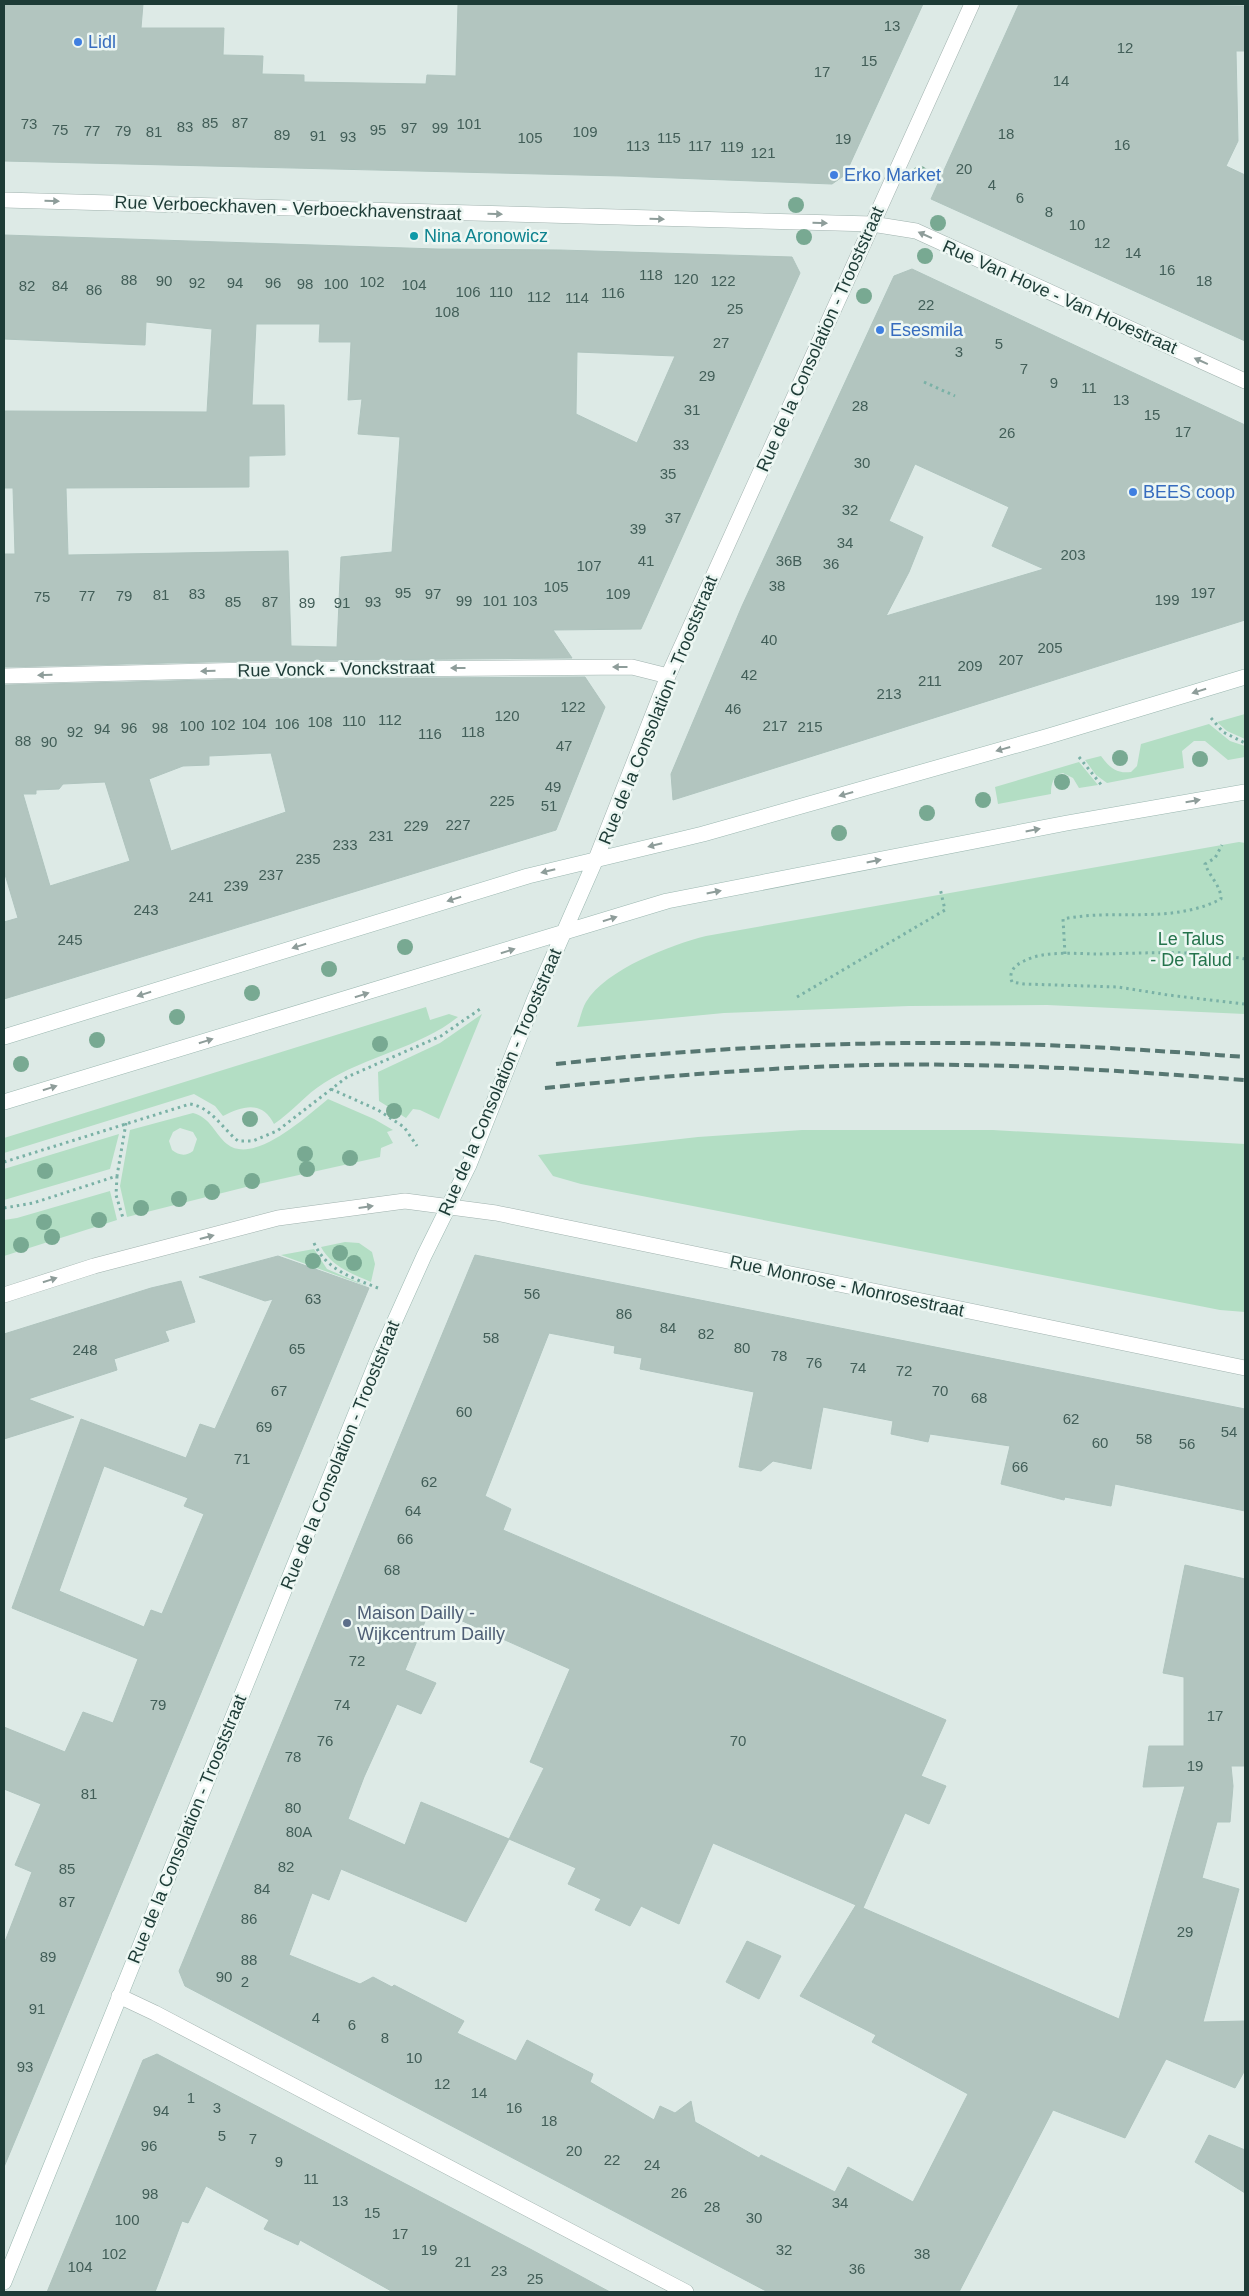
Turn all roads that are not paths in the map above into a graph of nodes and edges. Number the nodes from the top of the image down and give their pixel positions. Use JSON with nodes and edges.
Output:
{"nodes":[{"id":1,"x":972,"y":4,"type":"edge"},
{"id":2,"x":4,"y":200,"type":"edge"},
{"id":3,"x":872,"y":224,"type":"junction"},
{"id":4,"x":1245,"y":381,"type":"edge"},
{"id":5,"x":4,"y":676,"type":"edge"},
{"id":6,"x":668,"y":676,"type":"junction"},
{"id":7,"x":1245,"y":677,"type":"edge"},
{"id":8,"x":1245,"y":792,"type":"edge"},
{"id":9,"x":596,"y":860,"type":"junction"},
{"id":10,"x":564,"y":933,"type":"junction"},
{"id":11,"x":4,"y":1037,"type":"edge"},
{"id":12,"x":4,"y":1102,"type":"edge"},
{"id":13,"x":447,"y":1207,"type":"junction"},
{"id":14,"x":4,"y":1295,"type":"edge"},
{"id":15,"x":1245,"y":1368,"type":"edge"},
{"id":16,"x":119,"y":1996,"type":"junction"},
{"id":17,"x":4,"y":2282,"type":"edge"},
{"id":18,"x":686,"y":2292,"type":"edge"}],
"edges":[{"from":1,"to":3,"type":"street","name":"Rue de la Consolation - Trooststraat"},
{"from":2,"to":3,"type":"street","name":"Rue Verboeckhaven - Verboeckhavenstraat","one_way":true},
{"from":4,"to":3,"type":"street","name":"Rue Van Hove - Van Hovestraat","one_way":true},
{"from":3,"to":6,"type":"street","name":"Rue de la Consolation - Trooststraat"},
{"from":6,"to":5,"type":"street","name":"Rue Vonck - Vonckstraat","one_way":true},
{"from":6,"to":9,"type":"street","name":"Rue de la Consolation - Trooststraat"},
{"from":7,"to":9,"type":"street","one_way":true},
{"from":10,"to":8,"type":"street","one_way":true},
{"from":9,"to":10,"type":"street","name":"Rue de la Consolation - Trooststraat"},
{"from":9,"to":11,"type":"street","one_way":true},
{"from":12,"to":10,"type":"street","one_way":true},
{"from":10,"to":13,"type":"street","name":"Rue de la Consolation - Trooststraat"},
{"from":14,"to":13,"type":"street","name":"Rue Monrose - Monrosestraat","one_way":true},
{"from":13,"to":15,"type":"street","name":"Rue Monrose - Monrosestraat"},
{"from":13,"to":16,"type":"street","name":"Rue de la Consolation - Trooststraat"},
{"from":16,"to":17,"type":"street","name":"Rue de la Consolation - Trooststraat"},
{"from":16,"to":18,"type":"street"}]}
